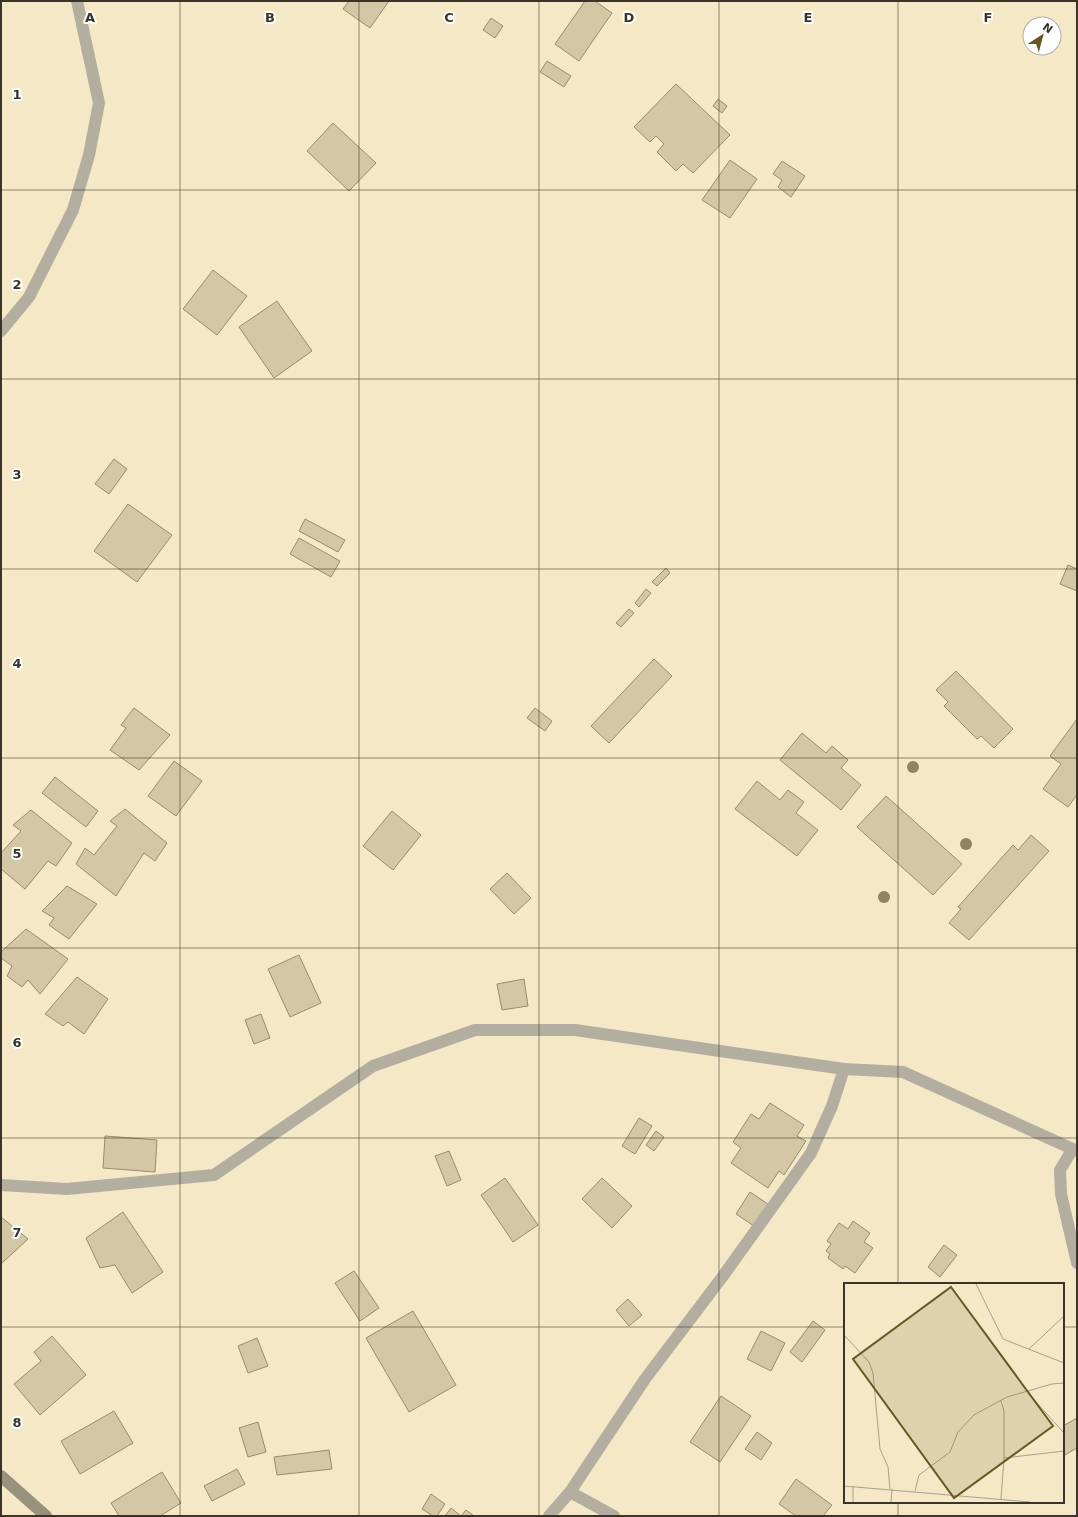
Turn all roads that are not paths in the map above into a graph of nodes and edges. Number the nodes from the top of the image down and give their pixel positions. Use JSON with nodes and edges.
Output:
{"nodes":[{"id":1,"x":77,"y":1,"type":"edge"},
{"id":2,"x":1,"y":331,"type":"edge"},
{"id":3,"x":844,"y":1069,"type":"junction"},
{"id":4,"x":1075,"y":1151,"type":"edge"},
{"id":5,"x":1,"y":1185,"type":"edge"},
{"id":6,"x":1077,"y":1263,"type":"edge"},
{"id":7,"x":1,"y":1476,"type":"edge"},
{"id":8,"x":570,"y":1492,"type":"junction"},
{"id":9,"x":46,"y":1516,"type":"edge"},
{"id":10,"x":549,"y":1516,"type":"edge"},
{"id":11,"x":614,"y":1516,"type":"edge"}],
"edges":[{"from":1,"to":2,"type":"street"},
{"from":3,"to":4,"type":"street"},
{"from":3,"to":5,"type":"street"},
{"from":3,"to":8,"type":"street"},
{"from":4,"to":6,"type":"street"},
{"from":7,"to":9,"type":"main road"},
{"from":8,"to":10,"type":"street"},
{"from":8,"to":11,"type":"street"}]}
